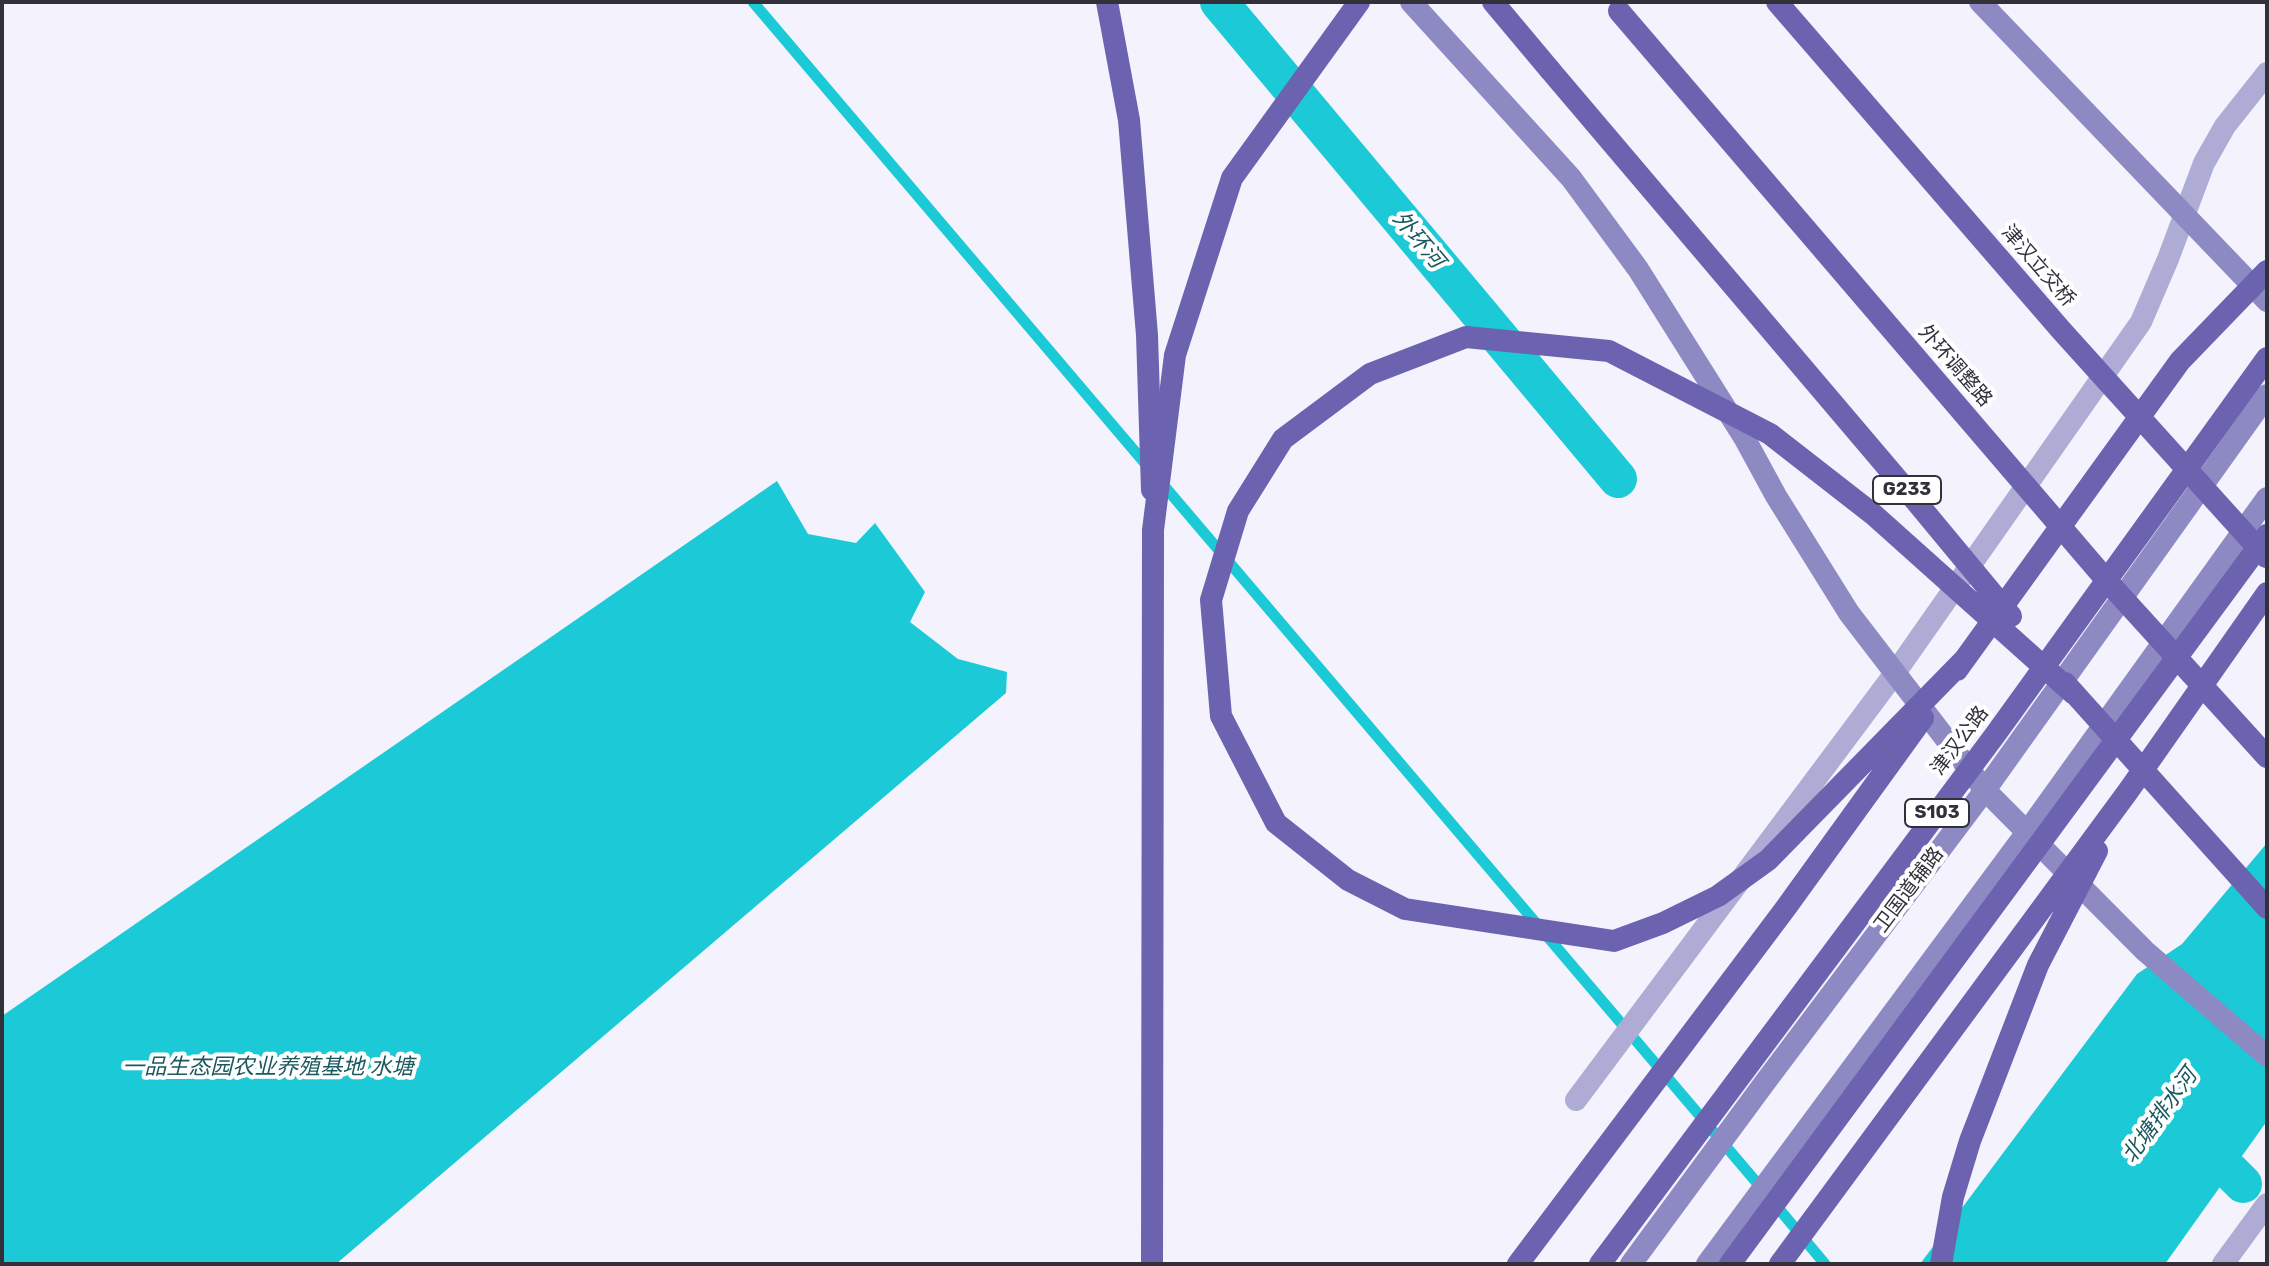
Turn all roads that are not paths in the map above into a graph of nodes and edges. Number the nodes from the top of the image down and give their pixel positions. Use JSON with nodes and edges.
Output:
{"nodes":[{"id":1,"x":1107,"y":2,"type":"edge"},
{"id":2,"x":1359,"y":2,"type":"edge"},
{"id":3,"x":1411,"y":2,"type":"edge"},
{"id":4,"x":1493,"y":2,"type":"edge"},
{"id":5,"x":1777,"y":2,"type":"edge"},
{"id":6,"x":1980,"y":2,"type":"edge"},
{"id":7,"x":1615,"y":6,"type":"edge"},
{"id":8,"x":2267,"y":73,"type":"edge"},
{"id":9,"x":2185,"y":215,"type":"junction"},
{"id":10,"x":2267,"y":271,"type":"edge"},
{"id":11,"x":2267,"y":301,"type":"edge"},
{"id":12,"x":2267,"y":358,"type":"edge"},
{"id":13,"x":2267,"y":395,"type":"edge"},
{"id":14,"x":2267,"y":498,"type":"edge"},
{"id":15,"x":1153,"y":530,"type":"junction"},
{"id":16,"x":2267,"y":535,"type":"edge"},
{"id":17,"x":2267,"y":558,"type":"edge"},
{"id":18,"x":2267,"y":593,"type":"edge"},
{"id":19,"x":1965,"y":659,"type":"junction"},
{"id":20,"x":1895,"y":673,"type":"junction"},
{"id":21,"x":2074,"y":694,"type":"junction"},
{"id":22,"x":2267,"y":757,"type":"edge"},
{"id":23,"x":1985,"y":790,"type":"junction"},
{"id":24,"x":2129,"y":790,"type":"junction"},
{"id":25,"x":2027,"y":832,"type":"junction"},
{"id":26,"x":2267,"y":908,"type":"edge"},
{"id":27,"x":2267,"y":1056,"type":"edge"},
{"id":28,"x":1576,"y":1100,"type":"dead end"},
{"id":29,"x":2267,"y":1204,"type":"edge"},
{"id":30,"x":1152,"y":1264,"type":"edge"},
{"id":31,"x":1518,"y":1264,"type":"edge"},
{"id":32,"x":1600,"y":1264,"type":"edge"},
{"id":33,"x":1631,"y":1264,"type":"edge"},
{"id":34,"x":1707,"y":1264,"type":"edge"},
{"id":35,"x":1730,"y":1264,"type":"edge"},
{"id":36,"x":1780,"y":1264,"type":"edge"},
{"id":37,"x":1941,"y":1264,"type":"edge"},
{"id":38,"x":2223,"y":1264,"type":"edge"}],
"edges":[{"from":1,"to":15,"type":"highway","bridge":true},
{"from":2,"to":15,"type":"highway","bridge":true},
{"from":3,"to":20,"type":"main road"},
{"from":4,"to":21,"type":"highway","number":"G233","bridge":true},
{"from":5,"to":17,"type":"highway","name":"津汉立交桥","bridge":true},
{"from":6,"to":9,"type":"main road"},
{"from":7,"to":22,"type":"highway","name":"外环调整路","bridge":true},
{"from":8,"to":9,"type":"street"},
{"from":9,"to":11,"type":"main road"},
{"from":9,"to":20,"type":"street"},
{"from":10,"to":19,"type":"highway","bridge":true},
{"from":12,"to":32,"type":"highway","name":"津汉公路","number":"S103","bridge":true},
{"from":13,"to":23,"type":"main road","name":"卫国道辅路"},
{"from":14,"to":25,"type":"main road"},
{"from":15,"to":30,"type":"highway","bridge":true},
{"from":16,"to":35,"type":"highway","bridge":true},
{"from":18,"to":24,"type":"highway","bridge":true},
{"from":19,"to":21,"type":"highway","bridge":true},
{"from":19,"to":31,"type":"highway","bridge":true},
{"from":20,"to":23,"type":"main road"},
{"from":20,"to":28,"type":"street"},
{"from":21,"to":26,"type":"highway","number":"G233","bridge":true},
{"from":23,"to":25,"type":"main road"},
{"from":23,"to":33,"type":"main road","name":"卫国道辅路"},
{"from":24,"to":36,"type":"highway","bridge":true},
{"from":24,"to":37,"type":"highway","bridge":true},
{"from":25,"to":27,"type":"main road"},
{"from":25,"to":34,"type":"main road"},
{"from":29,"to":38,"type":"street"}]}
